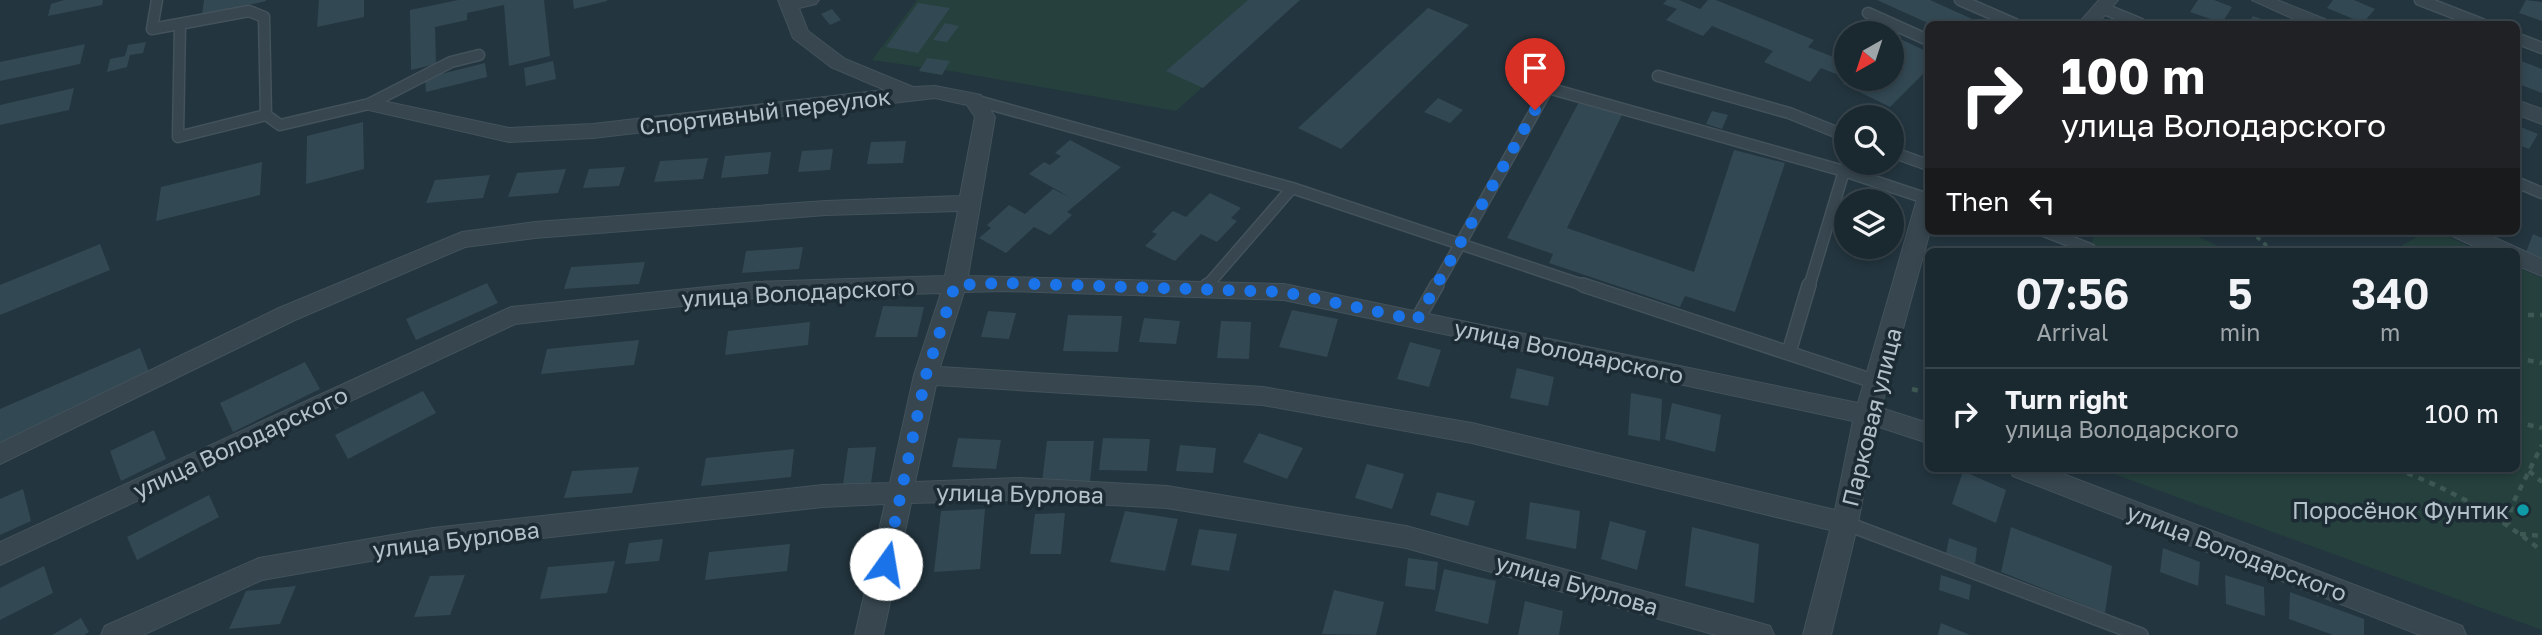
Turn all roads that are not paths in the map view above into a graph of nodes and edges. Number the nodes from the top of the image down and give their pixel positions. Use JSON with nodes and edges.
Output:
{"nodes":[{"id":1,"x":157,"y":0,"type":"edge"},
{"id":2,"x":810,"y":0,"type":"edge"},
{"id":3,"x":1960,"y":0,"type":"edge"},
{"id":4,"x":2261,"y":0,"type":"edge"},
{"id":5,"x":2420,"y":0,"type":"edge"},
{"id":6,"x":788,"y":2,"type":"edge"},
{"id":7,"x":2105,"y":4,"type":"edge"},
{"id":8,"x":1868,"y":13,"type":"dead end"},
{"id":9,"x":2008,"y":21,"type":"edge"},
{"id":10,"x":2090,"y":21,"type":"edge"},
{"id":11,"x":2136,"y":21,"type":"edge"},
{"id":12,"x":2313,"y":21,"type":"edge"},
{"id":13,"x":2474,"y":21,"type":"edge"},
{"id":14,"x":180,"y":24,"type":"junction"},
{"id":15,"x":1925,"y":39,"type":"edge"},
{"id":16,"x":2520,"y":40,"type":"edge"},
{"id":17,"x":2542,"y":48,"type":"edge"},
{"id":18,"x":479,"y":55,"type":"dead end"},
{"id":19,"x":1658,"y":76,"type":"dead end"},
{"id":20,"x":911,"y":93,"type":"junction"},
{"id":21,"x":974,"y":100,"type":"junction"},
{"id":22,"x":369,"y":104,"type":"junction"},
{"id":23,"x":2520,"y":108,"type":"edge"},
{"id":24,"x":266,"y":115,"type":"junction"},
{"id":25,"x":2542,"y":117,"type":"edge"},
{"id":26,"x":1834,"y":131,"type":"edge"},
{"id":27,"x":1904,"y":156,"type":"edge"},
{"id":28,"x":1925,"y":164,"type":"edge"},
{"id":29,"x":1834,"y":169,"type":"edge"},
{"id":30,"x":1843,"y":175,"type":"edge"},
{"id":31,"x":1853,"y":175,"type":"edge"},
{"id":32,"x":2520,"y":184,"type":"edge"},
{"id":33,"x":1292,"y":188,"type":"junction"},
{"id":34,"x":2542,"y":193,"type":"edge"},
{"id":35,"x":1925,"y":198,"type":"edge"},
{"id":36,"x":968,"y":203,"type":"junction"},
{"id":37,"x":1925,"y":210,"type":"edge"},
{"id":38,"x":2054,"y":235,"type":"edge"},
{"id":39,"x":2469,"y":235,"type":"edge"},
{"id":40,"x":1460,"y":244,"type":"junction"},
{"id":41,"x":2087,"y":248,"type":"edge"},
{"id":42,"x":2498,"y":248,"type":"edge"},
{"id":43,"x":2520,"y":258,"type":"edge"},
{"id":44,"x":2542,"y":268,"type":"edge"},
{"id":45,"x":955,"y":285,"type":"junction"},
{"id":46,"x":1204,"y":289,"type":"junction"},
{"id":47,"x":1417,"y":320,"type":"junction"},
{"id":48,"x":1788,"y":352,"type":"junction"},
{"id":49,"x":926,"y":375,"type":"junction"},
{"id":50,"x":1876,"y":382,"type":"junction"},
{"id":51,"x":1866,"y":417,"type":"junction"},
{"id":52,"x":1925,"y":432,"type":"edge"},
{"id":53,"x":0,"y":454,"type":"edge"},
{"id":54,"x":2030,"y":472,"type":"edge"},
{"id":55,"x":902,"y":492,"type":"junction"},
{"id":56,"x":1845,"y":523,"type":"junction"},
{"id":57,"x":0,"y":554,"type":"edge"},
{"id":58,"x":115,"y":635,"type":"edge"},
{"id":59,"x":869,"y":635,"type":"edge"},
{"id":60,"x":1760,"y":635,"type":"edge"},
{"id":61,"x":1817,"y":635,"type":"edge"},
{"id":62,"x":2141,"y":635,"type":"edge"},
{"id":63,"x":2452,"y":635,"type":"edge"}],
"edges":[{"from":1,"to":14,"type":"lane"},
{"from":2,"to":6,"type":"street"},
{"from":3,"to":9,"type":"lane"},
{"from":4,"to":12,"type":"street"},
{"from":5,"to":13,"type":"lane"},
{"from":6,"to":20,"type":"street"},
{"from":7,"to":10,"type":"street"},
{"from":7,"to":11,"type":"lane"},
{"from":8,"to":15,"type":"lane"},
{"from":14,"to":24,"type":"lane"},
{"from":14,"to":24,"type":"lane"},
{"from":16,"to":17,"type":"lane"},
{"from":18,"to":22,"type":"lane"},
{"from":19,"to":26,"type":"lane"},
{"from":20,"to":21,"type":"street","name":"Спортивный переулок"},
{"from":20,"to":22,"type":"street","name":"Спортивный переулок"},
{"from":21,"to":33,"type":"lane"},
{"from":21,"to":36,"type":"street"},
{"from":22,"to":24,"type":"lane"},
{"from":23,"to":25,"type":"street"},
{"from":27,"to":28,"type":"lane"},
{"from":29,"to":40,"type":"lane"},
{"from":30,"to":48,"type":"lane"},
{"from":31,"to":35,"type":"lane"},
{"from":32,"to":34,"type":"lane"},
{"from":33,"to":40,"type":"lane"},
{"from":33,"to":46,"type":"lane"},
{"from":36,"to":45,"type":"street"},
{"from":36,"to":53,"type":"street"},
{"from":37,"to":50,"type":"street","name":"Парковая улица"},
{"from":38,"to":41,"type":"lane"},
{"from":39,"to":42,"type":"street"},
{"from":40,"to":47,"type":"lane"},
{"from":40,"to":48,"type":"lane"},
{"from":43,"to":44,"type":"street"},
{"from":45,"to":46,"type":"street","name":"улица Володарского"},
{"from":45,"to":49,"type":"street"},
{"from":45,"to":57,"type":"street","name":"улица Володарского"},
{"from":46,"to":47,"type":"street","name":"улица Володарского"},
{"from":47,"to":51,"type":"street","name":"улица Володарского"},
{"from":48,"to":50,"type":"lane"},
{"from":49,"to":55,"type":"street"},
{"from":49,"to":56,"type":"street"},
{"from":50,"to":51,"type":"street","name":"Парковая улица"},
{"from":51,"to":52,"type":"street","name":"улица Володарского"},
{"from":51,"to":56,"type":"street","name":"Парковая улица"},
{"from":54,"to":63,"type":"street","name":"улица Володарского"},
{"from":55,"to":58,"type":"street","name":"улица Бурлова"},
{"from":55,"to":59,"type":"street"},
{"from":55,"to":60,"type":"street","name":"улица Бурлова"},
{"from":56,"to":61,"type":"street","name":"Парковая улица"},
{"from":56,"to":62,"type":"lane"}]}
